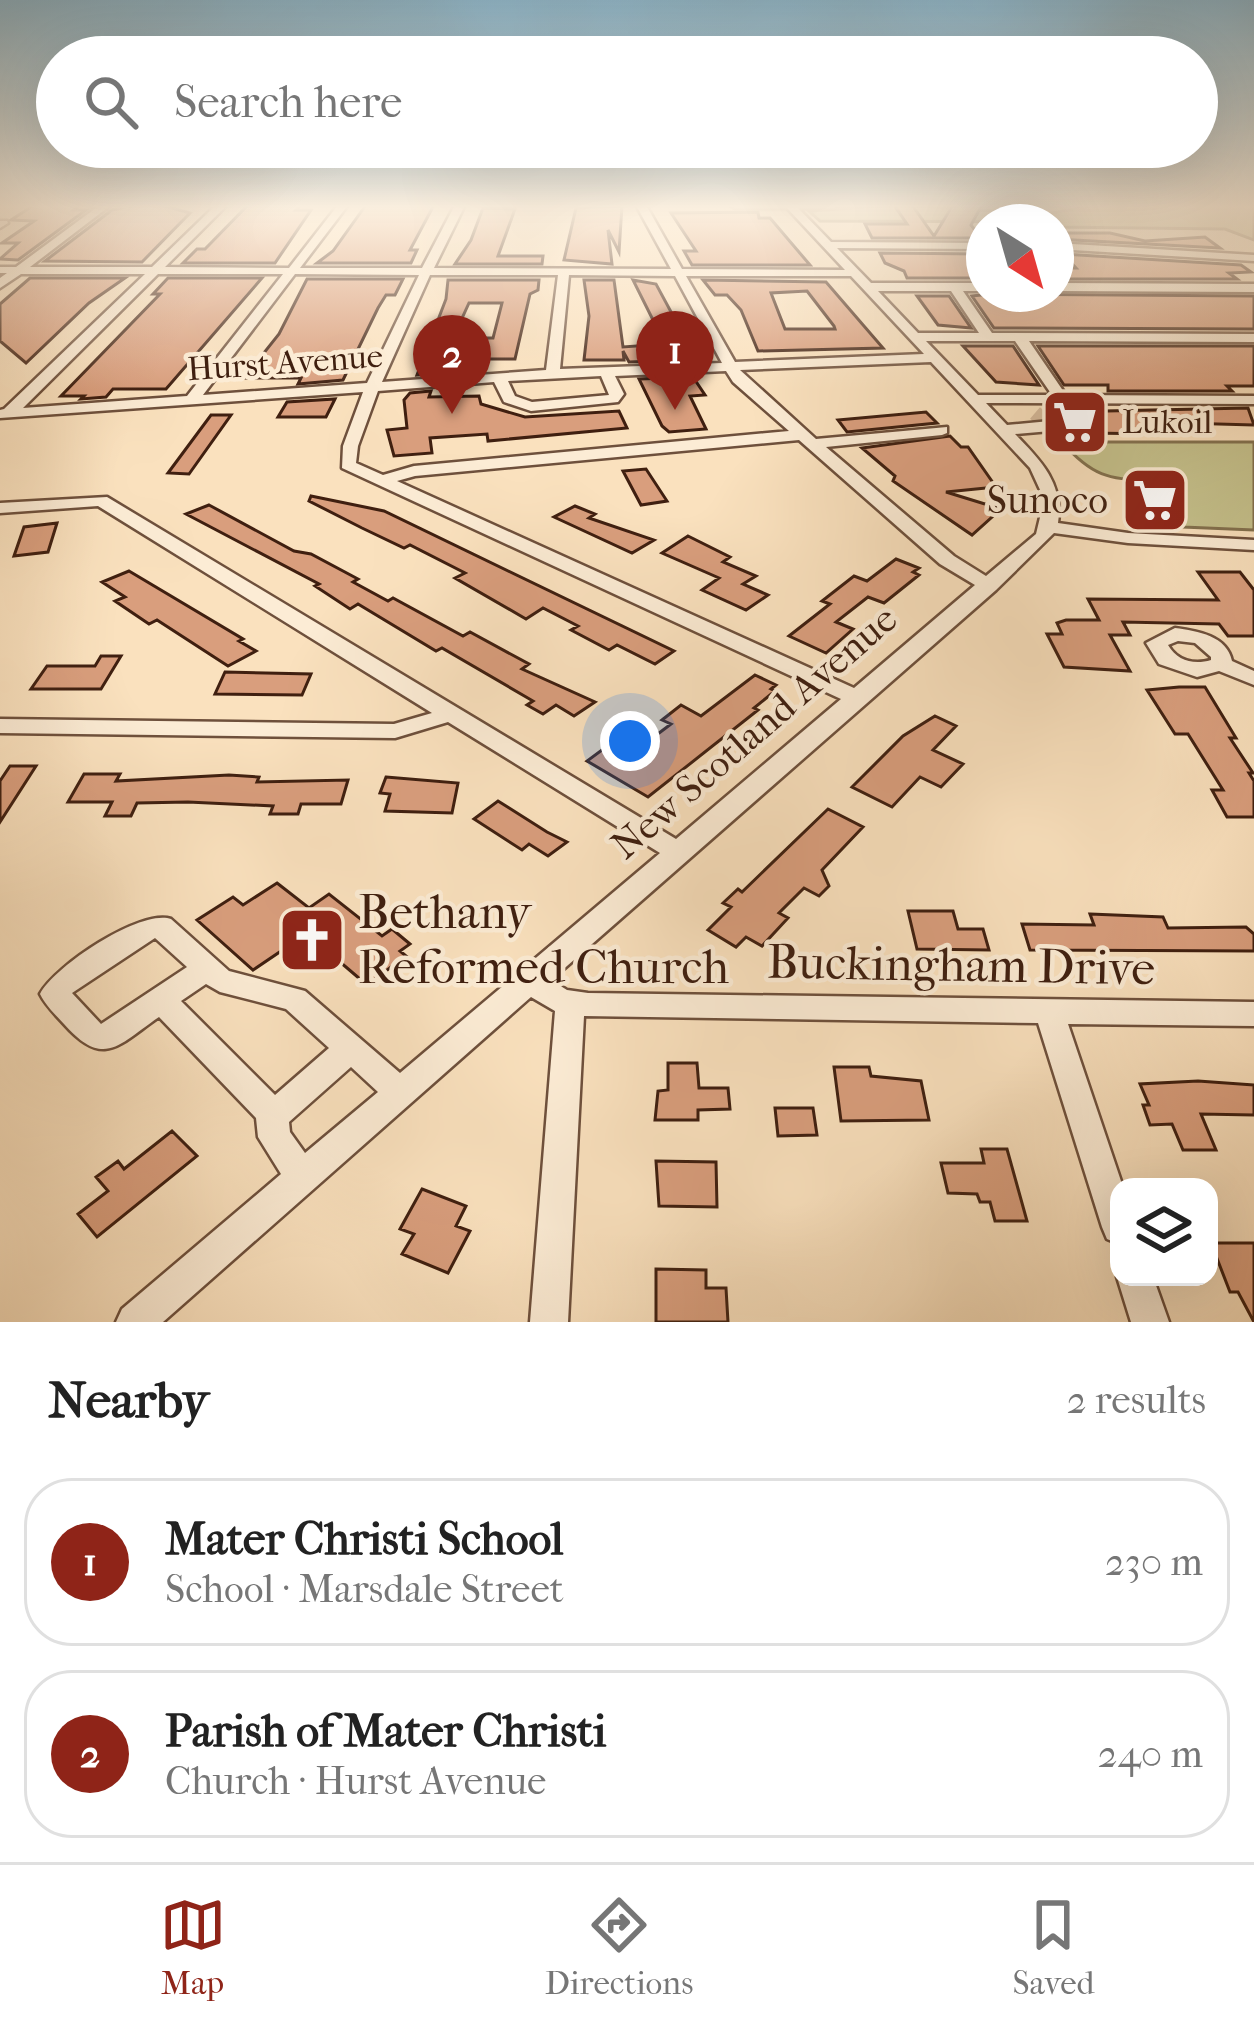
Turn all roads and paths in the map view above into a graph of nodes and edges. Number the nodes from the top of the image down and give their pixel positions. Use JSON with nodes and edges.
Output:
{"nodes":[{"id":1,"x":24,"y":267,"type":"edge"},
{"id":2,"x":159,"y":267,"type":"edge"},
{"id":3,"x":295,"y":267,"type":"edge"},
{"id":4,"x":431,"y":267,"type":"edge"},
{"id":5,"x":676,"y":267,"type":"edge"},
{"id":6,"x":848,"y":267,"type":"edge"},
{"id":7,"x":0,"y":270,"type":"edge"},
{"id":8,"x":20,"y":270,"type":"junction"},
{"id":9,"x":156,"y":270,"type":"junction"},
{"id":10,"x":292,"y":271,"type":"junction"},
{"id":11,"x":428,"y":272,"type":"junction"},
{"id":12,"x":564,"y":272,"type":"junction"},
{"id":13,"x":680,"y":273,"type":"junction"},
{"id":14,"x":854,"y":273,"type":"junction"},
{"id":15,"x":0,"y":284,"type":"edge"},
{"id":16,"x":867,"y":286,"type":"junction"},
{"id":17,"x":955,"y":287,"type":"junction"},
{"id":18,"x":966,"y":287,"type":"edge"},
{"id":19,"x":1074,"y":287,"type":"edge"},
{"id":20,"x":1254,"y":289,"type":"edge"},
{"id":21,"x":915,"y":337,"type":"junction"},
{"id":22,"x":988,"y":337,"type":"junction"},
{"id":23,"x":1019,"y":337,"type":"junction"},
{"id":24,"x":1254,"y":338,"type":"edge"},
{"id":25,"x":934,"y":358,"type":"junction"},
{"id":26,"x":730,"y":363,"type":"junction"},
{"id":27,"x":606,"y":370,"type":"junction"},
{"id":28,"x":553,"y":374,"type":"junction"},
{"id":29,"x":499,"y":378,"type":"junction"},
{"id":30,"x":375,"y":387,"type":"junction"},
{"id":31,"x":973,"y":399,"type":"junction"},
{"id":32,"x":1062,"y":399,"type":"junction"},
{"id":33,"x":192,"y":400,"type":"junction"},
{"id":34,"x":1254,"y":400,"type":"edge"},
{"id":35,"x":4,"y":414,"type":"edge"},
{"id":36,"x":988,"y":415,"type":"junction"},
{"id":37,"x":1039,"y":415,"type":"junction"},
{"id":38,"x":942,"y":430,"type":"dead end"},
{"id":39,"x":1003,"y":430,"type":"junction"},
{"id":40,"x":806,"y":440,"type":"junction"},
{"id":41,"x":384,"y":480,"type":"junction"},
{"id":42,"x":0,"y":508,"type":"edge"},
{"id":43,"x":1048,"y":527,"type":"junction"},
{"id":44,"x":1254,"y":544,"type":"edge"},
{"id":45,"x":989,"y":586,"type":"junction"},
{"id":46,"x":1221,"y":664,"type":"dead end"},
{"id":47,"x":1254,"y":680,"type":"edge"},
{"id":48,"x":857,"y":698,"type":"junction"},
{"id":49,"x":452,"y":714,"type":"junction"},
{"id":50,"x":0,"y":726,"type":"edge"},
{"id":51,"x":678,"y":851,"type":"junction"},
{"id":52,"x":206,"y":969,"type":"junction"},
{"id":53,"x":529,"y":981,"type":"junction"},
{"id":54,"x":160,"y":1000,"type":"junction"},
{"id":55,"x":570,"y":1004,"type":"junction"},
{"id":56,"x":1049,"y":1011,"type":"junction"},
{"id":57,"x":1254,"y":1014,"type":"edge"},
{"id":58,"x":350,"y":1048,"type":"junction"},
{"id":59,"x":401,"y":1093,"type":"junction"},
{"id":60,"x":274,"y":1114,"type":"junction"},
{"id":61,"x":303,"y":1178,"type":"junction"},
{"id":62,"x":1110,"y":1199,"type":"edge"},
{"id":63,"x":1138,"y":1286,"type":"edge"},
{"id":64,"x":135,"y":1322,"type":"edge"},
{"id":65,"x":549,"y":1322,"type":"edge"},
{"id":66,"x":1150,"y":1322,"type":"edge"}],
"edges":[{"from":1,"to":8,"type":"street"},
{"from":2,"to":9,"type":"street"},
{"from":3,"to":10,"type":"street"},
{"from":4,"to":11,"type":"street"},
{"from":5,"to":13,"type":"street"},
{"from":6,"to":14,"type":"street"},
{"from":7,"to":8,"type":"street"},
{"from":8,"to":9,"type":"street"},
{"from":8,"to":15,"type":"street"},
{"from":9,"to":10,"type":"street"},
{"from":9,"to":35,"type":"street"},
{"from":10,"to":11,"type":"street"},
{"from":10,"to":33,"type":"street"},
{"from":11,"to":12,"type":"street"},
{"from":11,"to":30,"type":"street"},
{"from":12,"to":13,"type":"street"},
{"from":12,"to":28,"type":"street"},
{"from":13,"to":14,"type":"street"},
{"from":13,"to":26,"type":"street"},
{"from":14,"to":16,"type":"street"},
{"from":16,"to":17,"type":"street"},
{"from":16,"to":21,"type":"street"},
{"from":17,"to":18,"type":"street"},
{"from":17,"to":22,"type":"street"},
{"from":19,"to":20,"type":"street"},
{"from":21,"to":22,"type":"street"},
{"from":21,"to":25,"type":"street"},
{"from":22,"to":23,"type":"street"},
{"from":23,"to":24,"type":"street"},
{"from":23,"to":32,"type":"street"},
{"from":25,"to":26,"type":"street","name":"Hurst Avenue"},
{"from":25,"to":31,"type":"street"},
{"from":26,"to":27,"type":"street","name":"Hurst Avenue"},
{"from":26,"to":40,"type":"street"},
{"from":27,"to":28,"type":"street","name":"Hurst Avenue"},
{"from":27,"to":29,"type":"street"},
{"from":28,"to":29,"type":"street","name":"Hurst Avenue"},
{"from":29,"to":30,"type":"street","name":"Hurst Avenue"},
{"from":30,"to":33,"type":"street","name":"Hurst Avenue"},
{"from":30,"to":41,"type":"street"},
{"from":31,"to":36,"type":"street"},
{"from":31,"to":37,"type":"street"},
{"from":32,"to":34,"type":"street"},
{"from":32,"to":37,"type":"street"},
{"from":33,"to":35,"type":"street","name":"Hurst Avenue"},
{"from":36,"to":37,"type":"street"},
{"from":36,"to":39,"type":"street"},
{"from":37,"to":39,"type":"street"},
{"from":38,"to":40,"type":"street"},
{"from":39,"to":43,"type":"street"},
{"from":40,"to":41,"type":"street"},
{"from":40,"to":45,"type":"street"},
{"from":41,"to":48,"type":"street"},
{"from":42,"to":49,"type":"street"},
{"from":43,"to":44,"type":"street"},
{"from":43,"to":45,"type":"street","name":"New Scotland Avenue"},
{"from":45,"to":48,"type":"street","name":"New Scotland Avenue"},
{"from":46,"to":47,"type":"street"},
{"from":48,"to":51,"type":"street","name":"New Scotland Avenue"},
{"from":49,"to":50,"type":"street"},
{"from":49,"to":51,"type":"street"},
{"from":51,"to":53,"type":"street","name":"New Scotland Avenue"},
{"from":52,"to":54,"type":"street"},
{"from":52,"to":54,"type":"street"},
{"from":52,"to":58,"type":"street"},
{"from":53,"to":55,"type":"street","name":"Buckingham Drive"},
{"from":53,"to":59,"type":"street","name":"New Scotland Avenue"},
{"from":54,"to":60,"type":"street"},
{"from":55,"to":56,"type":"street","name":"Buckingham Drive"},
{"from":55,"to":65,"type":"street"},
{"from":56,"to":57,"type":"street","name":"Buckingham Drive"},
{"from":56,"to":62,"type":"street"},
{"from":58,"to":59,"type":"street"},
{"from":58,"to":60,"type":"street"},
{"from":59,"to":61,"type":"street","name":"New Scotland Avenue"},
{"from":60,"to":61,"type":"street"},
{"from":61,"to":64,"type":"street","name":"New Scotland Avenue"},
{"from":63,"to":66,"type":"street"}]}
